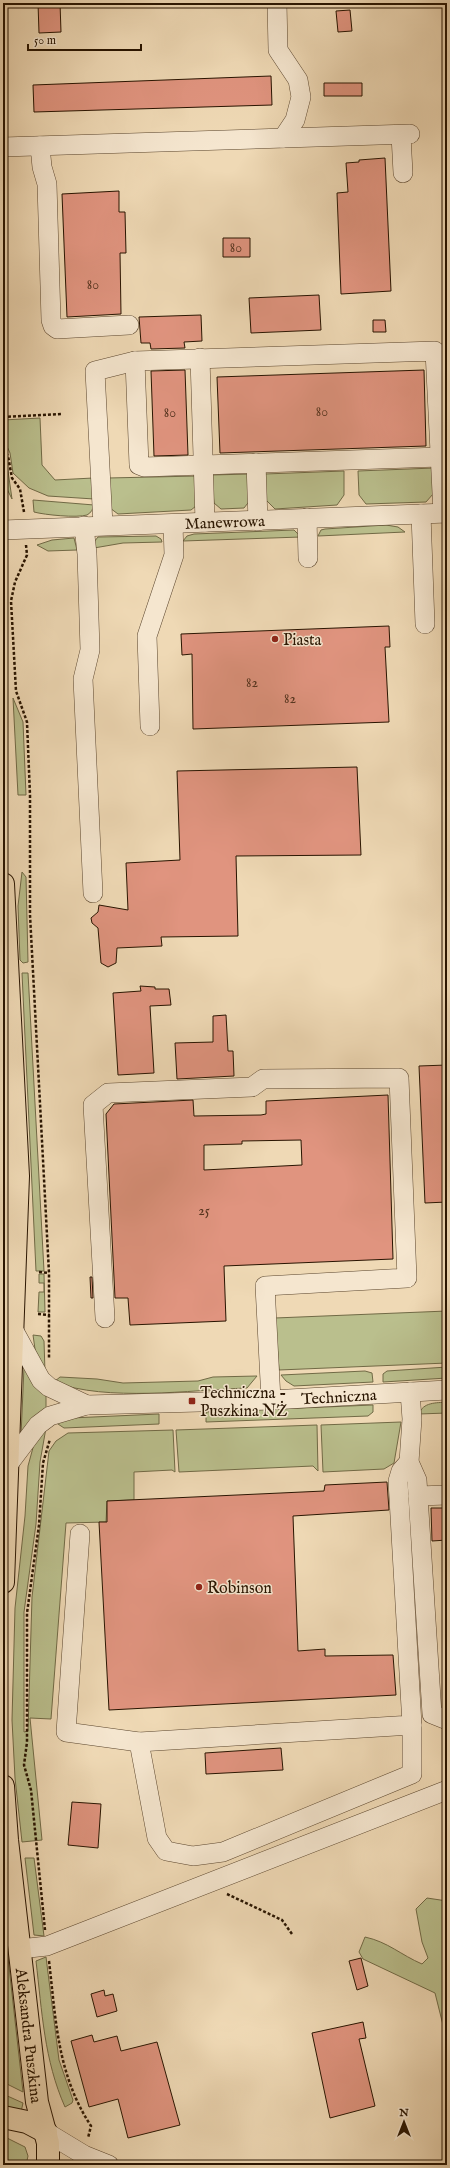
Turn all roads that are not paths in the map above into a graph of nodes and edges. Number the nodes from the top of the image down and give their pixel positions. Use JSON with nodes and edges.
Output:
{"nodes":[{"id":1,"x":277,"y":3,"type":"edge"},
{"id":2,"x":283,"y":138,"type":"junction"},
{"id":3,"x":40,"y":146,"type":"junction"},
{"id":4,"x":3,"y":147,"type":"edge"},
{"id":5,"x":403,"y":172,"type":"dead end"},
{"id":6,"x":129,"y":325,"type":"dead end"},
{"id":7,"x":200,"y":358,"type":"junction"},
{"id":8,"x":136,"y":360,"type":"junction"},
{"id":9,"x":443,"y":404,"type":"edge"},
{"id":10,"x":440,"y":457,"type":"junction"},
{"id":11,"x":256,"y":463,"type":"junction"},
{"id":12,"x":203,"y":465,"type":"junction"},
{"id":13,"x":445,"y":513,"type":"edge"},
{"id":14,"x":421,"y":514,"type":"junction"},
{"id":15,"x":306,"y":518,"type":"junction"},
{"id":16,"x":258,"y":521,"type":"junction"},
{"id":17,"x":205,"y":522,"type":"junction"},
{"id":18,"x":173,"y":524,"type":"junction"},
{"id":19,"x":84,"y":526,"type":"junction"},
{"id":20,"x":103,"y":526,"type":"junction"},
{"id":21,"x":3,"y":530,"type":"edge"},
{"id":22,"x":308,"y":558,"type":"dead end"},
{"id":23,"x":425,"y":624,"type":"dead end"},
{"id":24,"x":150,"y":726,"type":"dead end"},
{"id":25,"x":3,"y":884,"type":"edge"},
{"id":26,"x":93,"y":893,"type":"dead end"},
{"id":27,"x":105,"y":1318,"type":"dead end"},
{"id":28,"x":13,"y":1329,"type":"junction"},
{"id":29,"x":447,"y":1390,"type":"edge"},
{"id":30,"x":410,"y":1392,"type":"junction"},
{"id":31,"x":271,"y":1400,"type":"junction"},
{"id":32,"x":87,"y":1404,"type":"junction"},
{"id":33,"x":409,"y":1462,"type":"junction"},
{"id":34,"x":7,"y":1466,"type":"junction"},
{"id":35,"x":447,"y":1495,"type":"edge"},
{"id":36,"x":418,"y":1496,"type":"junction"},
{"id":37,"x":80,"y":1534,"type":"dead end"},
{"id":38,"x":3,"y":1582,"type":"edge"},
{"id":39,"x":447,"y":1720,"type":"edge"},
{"id":40,"x":412,"y":1725,"type":"junction"},
{"id":41,"x":139,"y":1742,"type":"junction"},
{"id":42,"x":3,"y":1786,"type":"edge"},
{"id":43,"x":447,"y":1790,"type":"edge"},
{"id":44,"x":20,"y":1949,"type":"junction"},
{"id":45,"x":3,"y":2117,"type":"edge"},
{"id":46,"x":46,"y":2132,"type":"junction"},
{"id":47,"x":48,"y":2165,"type":"edge"},
{"id":48,"x":109,"y":2165,"type":"edge"}],
"edges":[{"from":1,"to":2,"type":"street"},
{"from":2,"to":3,"type":"street"},
{"from":2,"to":5,"type":"street"},
{"from":3,"to":4,"type":"street"},
{"from":3,"to":6,"type":"street"},
{"from":7,"to":8,"type":"street"},
{"from":7,"to":9,"type":"street"},
{"from":7,"to":12,"type":"street"},
{"from":8,"to":12,"type":"street"},
{"from":8,"to":20,"type":"street"},
{"from":9,"to":10,"type":"street"},
{"from":10,"to":11,"type":"street"},
{"from":10,"to":13,"type":"street"},
{"from":11,"to":12,"type":"street"},
{"from":11,"to":16,"type":"street"},
{"from":12,"to":17,"type":"street"},
{"from":13,"to":14,"type":"street","name":"Manewrowa"},
{"from":14,"to":15,"type":"street","name":"Manewrowa"},
{"from":14,"to":23,"type":"street"},
{"from":15,"to":16,"type":"street","name":"Manewrowa"},
{"from":15,"to":22,"type":"street"},
{"from":16,"to":17,"type":"street","name":"Manewrowa"},
{"from":17,"to":18,"type":"street","name":"Manewrowa"},
{"from":18,"to":20,"type":"street","name":"Manewrowa"},
{"from":18,"to":24,"type":"street"},
{"from":19,"to":20,"type":"street","name":"Manewrowa"},
{"from":19,"to":21,"type":"street","name":"Manewrowa"},
{"from":19,"to":26,"type":"street"},
{"from":25,"to":28,"type":"main road"},
{"from":27,"to":31,"type":"street"},
{"from":28,"to":32,"type":"street","name":"Techniczna"},
{"from":28,"to":34,"type":"main road"},
{"from":29,"to":30,"type":"street","name":"Techniczna"},
{"from":30,"to":31,"type":"street","name":"Techniczna"},
{"from":30,"to":33,"type":"street"},
{"from":31,"to":32,"type":"street","name":"Techniczna"},
{"from":32,"to":34,"type":"street","name":"Techniczna"},
{"from":33,"to":36,"type":"street"},
{"from":33,"to":40,"type":"street"},
{"from":34,"to":38,"type":"main road"},
{"from":35,"to":36,"type":"street"},
{"from":36,"to":39,"type":"street"},
{"from":37,"to":41,"type":"street"},
{"from":40,"to":41,"type":"street"},
{"from":40,"to":41,"type":"street"},
{"from":42,"to":44,"type":"main road","name":"Aleksandra Puszkina"},
{"from":43,"to":44,"type":"street"},
{"from":44,"to":46,"type":"main road","name":"Aleksandra Puszkina"},
{"from":45,"to":46,"type":"main road"},
{"from":46,"to":47,"type":"main road","name":"Aleksandra Puszkina"},
{"from":46,"to":48,"type":"street"}]}
